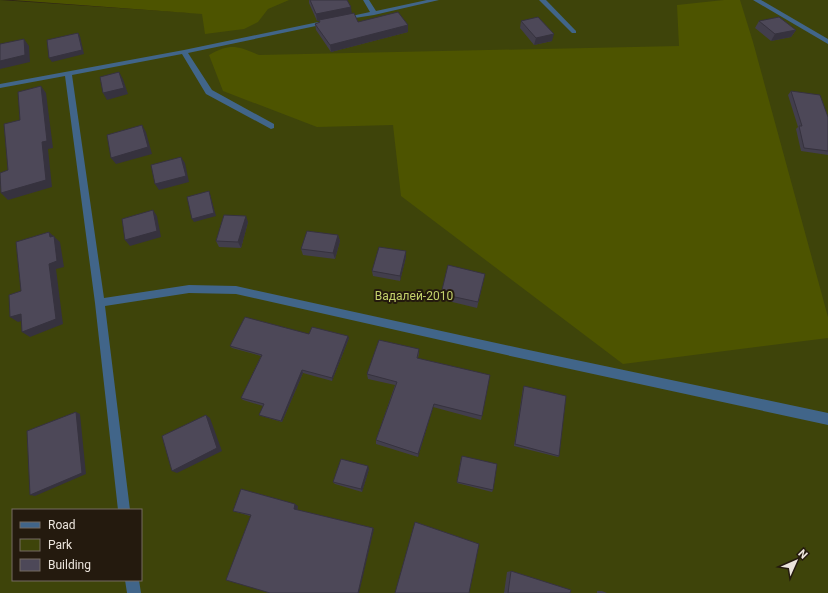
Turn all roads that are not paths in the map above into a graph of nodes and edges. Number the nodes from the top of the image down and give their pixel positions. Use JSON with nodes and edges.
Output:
{"nodes":[{"id":1,"x":366,"y":0,"type":"edge"},
{"id":2,"x":436,"y":0,"type":"edge"},
{"id":3,"x":542,"y":0,"type":"edge"},
{"id":4,"x":756,"y":0,"type":"edge"},
{"id":5,"x":374,"y":13,"type":"junction"},
{"id":6,"x":574,"y":32,"type":"dead end"},
{"id":7,"x":828,"y":42,"type":"edge"},
{"id":8,"x":184,"y":52,"type":"junction"},
{"id":9,"x":68,"y":74,"type":"junction"},
{"id":10,"x":0,"y":86,"type":"edge"},
{"id":11,"x":271,"y":126,"type":"dead end"},
{"id":12,"x":100,"y":303,"type":"junction"},
{"id":13,"x":828,"y":419,"type":"edge"},
{"id":14,"x":124,"y":509,"type":"edge"},
{"id":15,"x":132,"y":581,"type":"edge"},
{"id":16,"x":134,"y":593,"type":"edge"}],
"edges":[{"from":1,"to":5,"type":"street"},
{"from":2,"to":5,"type":"street"},
{"from":3,"to":6,"type":"street"},
{"from":4,"to":7,"type":"street"},
{"from":5,"to":8,"type":"street"},
{"from":8,"to":9,"type":"street"},
{"from":8,"to":11,"type":"street"},
{"from":9,"to":10,"type":"street"},
{"from":9,"to":12,"type":"street"},
{"from":12,"to":13,"type":"street"},
{"from":12,"to":14,"type":"street"},
{"from":15,"to":16,"type":"street"}]}
